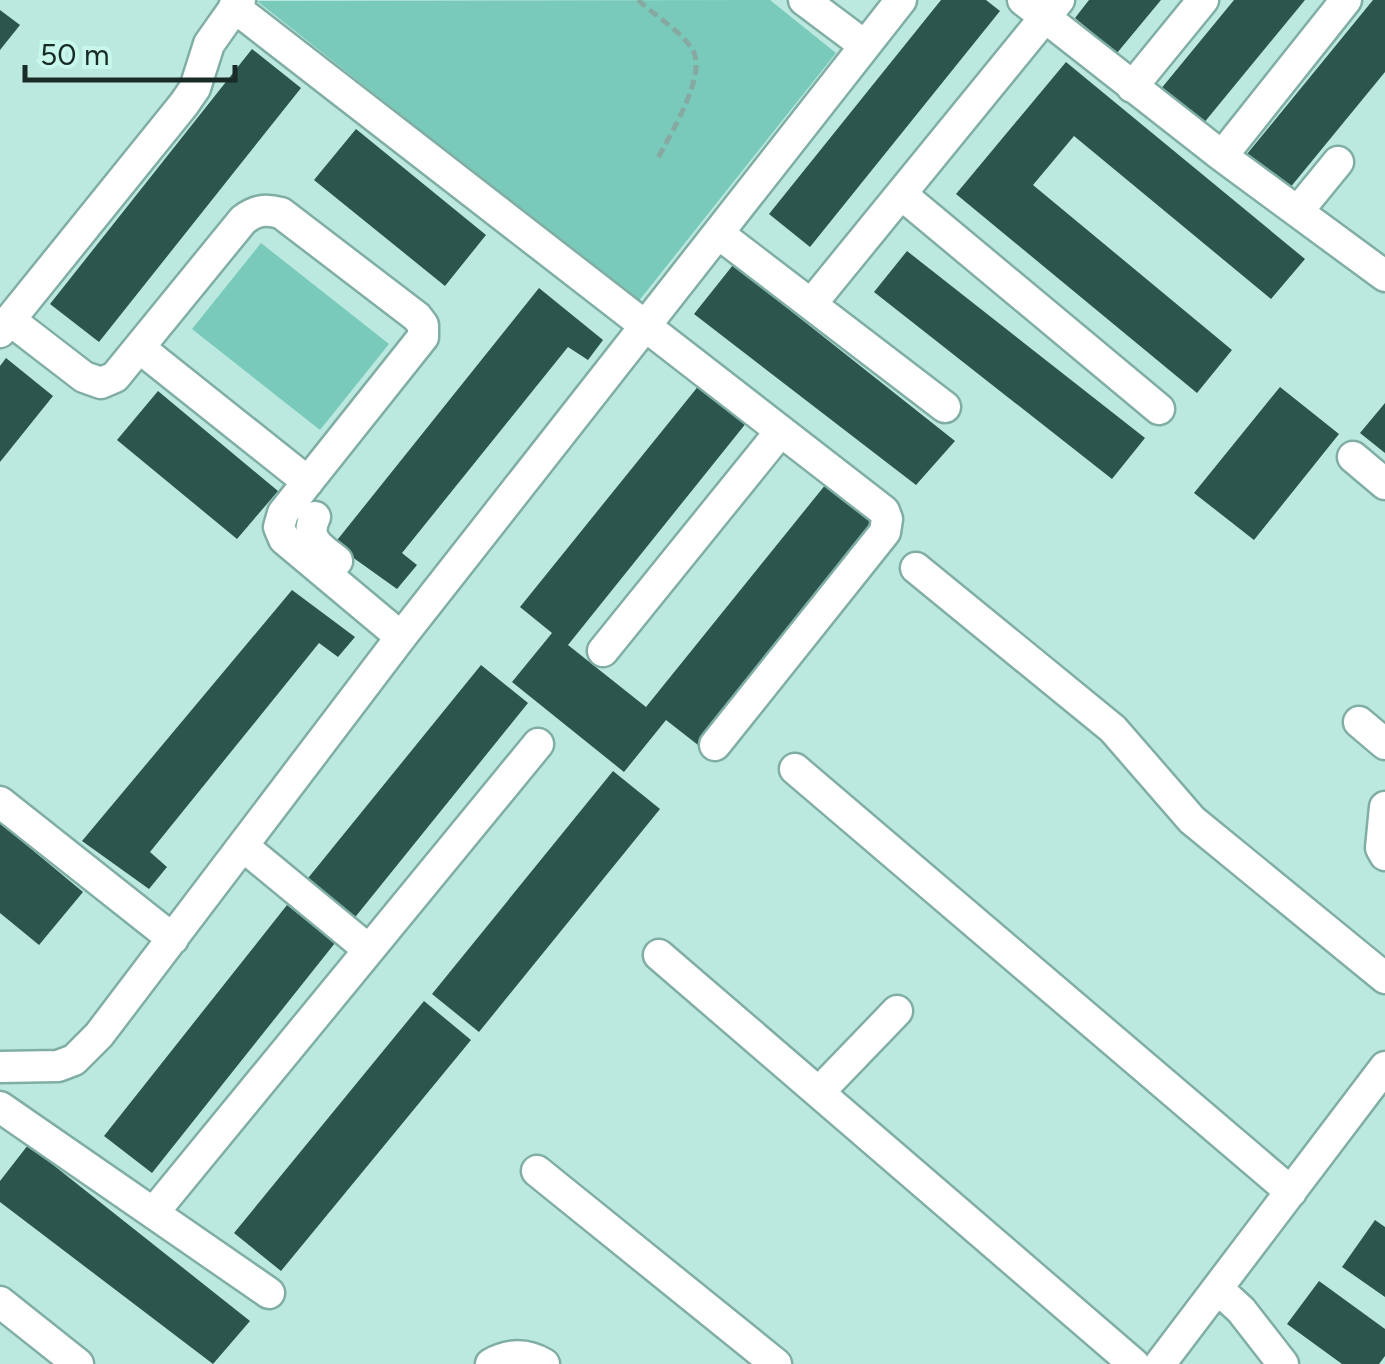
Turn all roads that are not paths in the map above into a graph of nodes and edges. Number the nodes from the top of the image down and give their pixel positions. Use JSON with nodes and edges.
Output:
{"nodes":[{"id":1,"x":804,"y":0,"type":"edge"},
{"id":2,"x":902,"y":0,"type":"edge"},
{"id":3,"x":1203,"y":0,"type":"edge"},
{"id":4,"x":1346,"y":0,"type":"edge"},
{"id":5,"x":237,"y":3,"type":"edge"},
{"id":6,"x":1042,"y":6,"type":"edge"},
{"id":7,"x":864,"y":45,"type":"junction"},
{"id":8,"x":1132,"y":87,"type":"junction"},
{"id":9,"x":1222,"y":156,"type":"junction"},
{"id":10,"x":1338,"y":162,"type":"dead end"},
{"id":11,"x":901,"y":194,"type":"junction"},
{"id":12,"x":1298,"y":211,"type":"junction"},
{"id":13,"x":719,"y":234,"type":"junction"},
{"id":14,"x":1385,"y":276,"type":"edge"},
{"id":15,"x":812,"y":303,"type":"junction"},
{"id":16,"x":5,"y":326,"type":"edge"},
{"id":17,"x":647,"y":327,"type":"junction"},
{"id":18,"x":140,"y":349,"type":"junction"},
{"id":19,"x":944,"y":407,"type":"dead end"},
{"id":20,"x":1160,"y":408,"type":"dead end"},
{"id":21,"x":780,"y":432,"type":"junction"},
{"id":22,"x":1353,"y":457,"type":"dead end"},
{"id":23,"x":308,"y":482,"type":"junction"},
{"id":24,"x":1385,"y":484,"type":"edge"},
{"id":25,"x":315,"y":517,"type":"dead end"},
{"id":26,"x":916,"y":568,"type":"dead end"},
{"id":27,"x":407,"y":630,"type":"junction"},
{"id":28,"x":603,"y":651,"type":"dead end"},
{"id":29,"x":1359,"y":722,"type":"dead end"},
{"id":30,"x":538,"y":744,"type":"dead end"},
{"id":31,"x":1385,"y":744,"type":"edge"},
{"id":32,"x":715,"y":745,"type":"dead end"},
{"id":33,"x":795,"y":769,"type":"dead end"},
{"id":34,"x":0,"y":802,"type":"edge"},
{"id":35,"x":1385,"y":807,"type":"edge"},
{"id":36,"x":242,"y":846,"type":"junction"},
{"id":37,"x":1385,"y":855,"type":"edge"},
{"id":38,"x":172,"y":938,"type":"junction"},
{"id":39,"x":369,"y":950,"type":"junction"},
{"id":40,"x":658,"y":955,"type":"dead end"},
{"id":41,"x":1385,"y":978,"type":"edge"},
{"id":42,"x":897,"y":1011,"type":"dead end"},
{"id":43,"x":0,"y":1067,"type":"edge"},
{"id":44,"x":1385,"y":1067,"type":"edge"},
{"id":45,"x":819,"y":1092,"type":"junction"},
{"id":46,"x":0,"y":1107,"type":"edge"},
{"id":47,"x":537,"y":1170,"type":"dead end"},
{"id":48,"x":1292,"y":1192,"type":"junction"},
{"id":49,"x":154,"y":1212,"type":"junction"},
{"id":50,"x":1218,"y":1289,"type":"junction"},
{"id":51,"x":268,"y":1293,"type":"dead end"},
{"id":52,"x":0,"y":1302,"type":"edge"},
{"id":53,"x":78,"y":1364,"type":"edge"},
{"id":54,"x":492,"y":1364,"type":"edge"},
{"id":55,"x":544,"y":1364,"type":"edge"},
{"id":56,"x":776,"y":1364,"type":"edge"},
{"id":57,"x":1134,"y":1364,"type":"edge"},
{"id":58,"x":1160,"y":1364,"type":"edge"},
{"id":59,"x":1283,"y":1364,"type":"edge"}],
"edges":[{"from":1,"to":7,"type":"street"},
{"from":2,"to":7,"type":"street"},
{"from":3,"to":8,"type":"street"},
{"from":4,"to":9,"type":"street"},
{"from":5,"to":16,"type":"street"},
{"from":5,"to":17,"type":"street"},
{"from":6,"to":8,"type":"street"},
{"from":6,"to":11,"type":"street"},
{"from":7,"to":13,"type":"street"},
{"from":8,"to":9,"type":"street"},
{"from":9,"to":12,"type":"street"},
{"from":10,"to":12,"type":"street"},
{"from":11,"to":15,"type":"street"},
{"from":11,"to":20,"type":"street"},
{"from":12,"to":14,"type":"street"},
{"from":13,"to":15,"type":"street"},
{"from":13,"to":17,"type":"street"},
{"from":15,"to":19,"type":"street"},
{"from":16,"to":18,"type":"street"},
{"from":17,"to":21,"type":"street"},
{"from":17,"to":27,"type":"street"},
{"from":18,"to":23,"type":"street"},
{"from":18,"to":23,"type":"street"},
{"from":21,"to":28,"type":"street"},
{"from":21,"to":32,"type":"street"},
{"from":22,"to":24,"type":"street"},
{"from":23,"to":27,"type":"street"},
{"from":25,"to":27,"type":"street"},
{"from":26,"to":41,"type":"street"},
{"from":27,"to":36,"type":"street"},
{"from":29,"to":31,"type":"street"},
{"from":30,"to":39,"type":"street"},
{"from":33,"to":48,"type":"street"},
{"from":34,"to":38,"type":"street"},
{"from":35,"to":37,"type":"street"},
{"from":36,"to":38,"type":"street"},
{"from":36,"to":39,"type":"street"},
{"from":38,"to":43,"type":"street"},
{"from":39,"to":49,"type":"street"},
{"from":40,"to":45,"type":"street"},
{"from":42,"to":45,"type":"street"},
{"from":44,"to":48,"type":"street"},
{"from":45,"to":57,"type":"street"},
{"from":46,"to":49,"type":"street"},
{"from":47,"to":56,"type":"street"},
{"from":48,"to":50,"type":"street"},
{"from":49,"to":51,"type":"street"},
{"from":50,"to":58,"type":"street"},
{"from":50,"to":59,"type":"street"},
{"from":52,"to":53,"type":"street"},
{"from":54,"to":55,"type":"street"}]}
